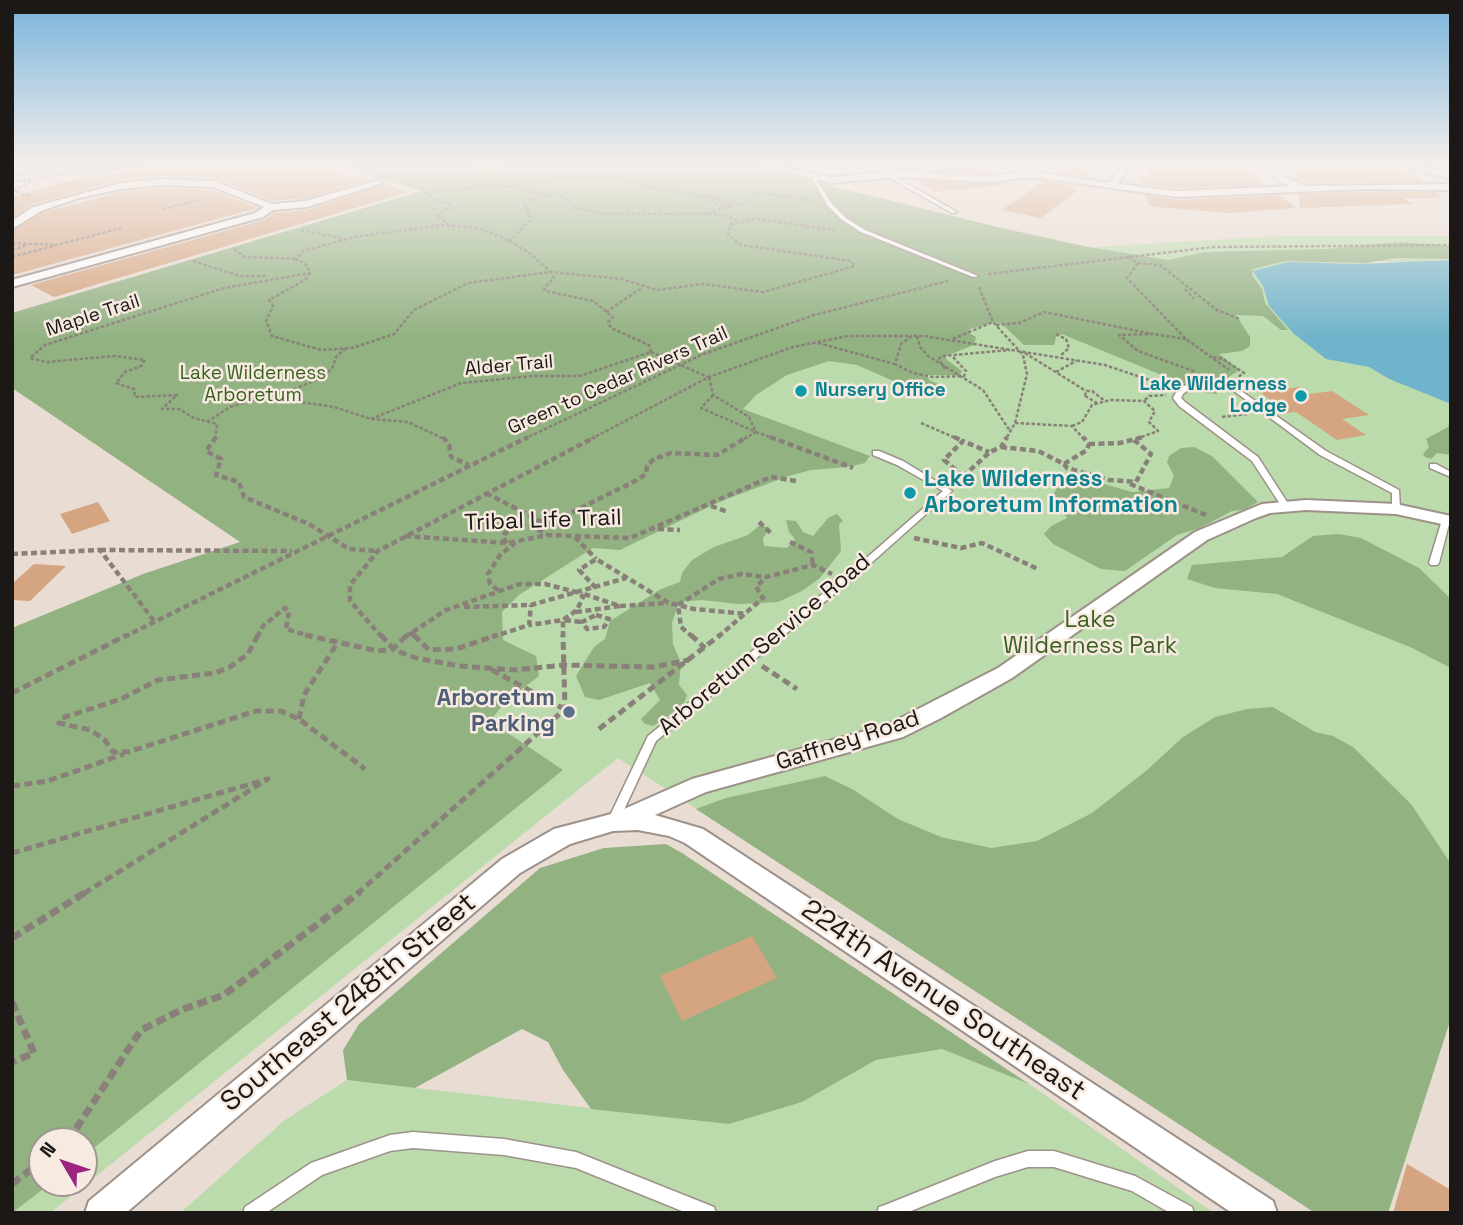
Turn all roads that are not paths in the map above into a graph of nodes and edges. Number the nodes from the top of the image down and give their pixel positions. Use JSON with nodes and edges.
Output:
{"nodes":[{"id":1,"x":225,"y":224,"type":"edge"},
{"id":2,"x":852,"y":224,"type":"edge"},
{"id":3,"x":975,"y":276,"type":"road end"},
{"id":4,"x":12,"y":284,"type":"edge"},
{"id":5,"x":876,"y":453,"type":"dead end"},
{"id":6,"x":1433,"y":466,"type":"dead end"},
{"id":7,"x":1451,"y":475,"type":"edge"},
{"id":8,"x":1285,"y":505,"type":"junction"},
{"id":9,"x":1396,"y":509,"type":"junction"},
{"id":10,"x":1448,"y":520,"type":"edge"},
{"id":11,"x":1433,"y":563,"type":"dead end"},
{"id":12,"x":613,"y":822,"type":"junction"},
{"id":13,"x":101,"y":1213,"type":"edge"},
{"id":14,"x":251,"y":1213,"type":"edge"},
{"id":15,"x":708,"y":1213,"type":"edge"},
{"id":16,"x":885,"y":1213,"type":"edge"},
{"id":17,"x":1186,"y":1213,"type":"edge"},
{"id":18,"x":1261,"y":1213,"type":"edge"}],
"edges":[{"from":1,"to":4,"type":"street"},
{"from":2,"to":3,"type":"lane"},
{"from":5,"to":12,"type":"lane","name":"Arboretum Service Road"},
{"from":6,"to":7,"type":"lane"},
{"from":8,"to":9,"type":"street","name":"Gaffney Road"},
{"from":8,"to":9,"type":"lane"},
{"from":8,"to":12,"type":"street","name":"Gaffney Road"},
{"from":9,"to":10,"type":"street","name":"Gaffney Road"},
{"from":10,"to":11,"type":"lane"},
{"from":12,"to":13,"type":"street","name":"Southeast 248th Street"},
{"from":12,"to":18,"type":"street","name":"224th Avenue Southeast"},
{"from":14,"to":15,"type":"lane"},
{"from":16,"to":17,"type":"lane"}]}
